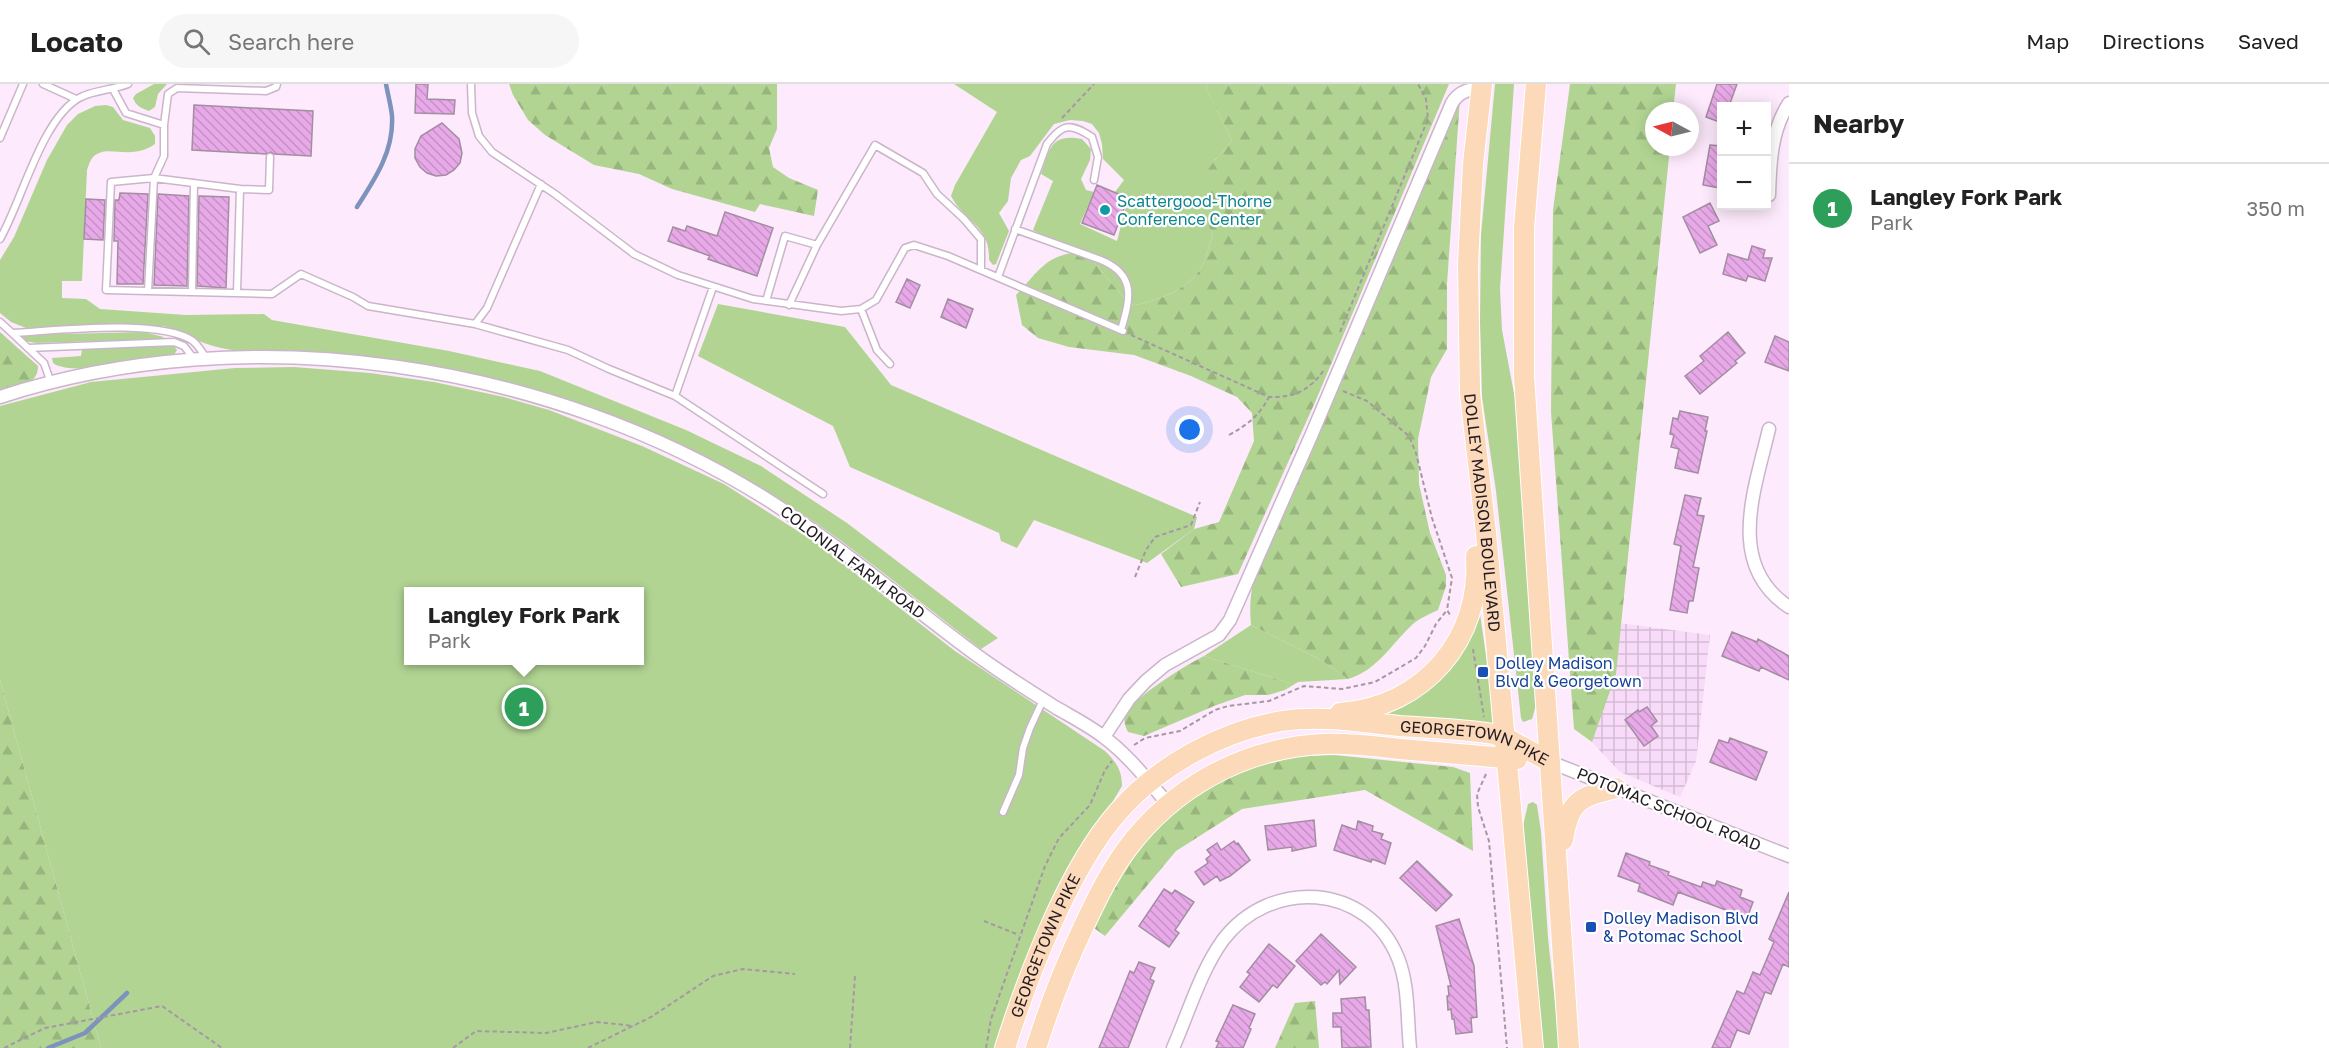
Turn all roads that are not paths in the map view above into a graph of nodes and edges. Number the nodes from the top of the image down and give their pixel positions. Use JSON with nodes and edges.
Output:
{"nodes":[{"id":1,"x":23,"y":84,"type":"edge"},
{"id":2,"x":43,"y":84,"type":"edge"},
{"id":3,"x":128,"y":84,"type":"edge"},
{"id":4,"x":277,"y":84,"type":"edge"},
{"id":5,"x":471,"y":84,"type":"edge"},
{"id":6,"x":1536,"y":84,"type":"edge"},
{"id":7,"x":1482,"y":86,"type":"edge"},
{"id":8,"x":113,"y":89,"type":"junction"},
{"id":9,"x":76,"y":99,"type":"junction"},
{"id":10,"x":1789,"y":103,"type":"edge"},
{"id":11,"x":164,"y":125,"type":"junction"},
{"id":12,"x":0,"y":138,"type":"edge"},
{"id":13,"x":270,"y":157,"type":"dead end"},
{"id":14,"x":1771,"y":158,"type":"edge"},
{"id":15,"x":154,"y":178,"type":"junction"},
{"id":16,"x":1094,"y":180,"type":"dead end"},
{"id":17,"x":194,"y":183,"type":"junction"},
{"id":18,"x":541,"y":184,"type":"junction"},
{"id":19,"x":240,"y":189,"type":"junction"},
{"id":20,"x":1015,"y":230,"type":"junction"},
{"id":21,"x":0,"y":239,"type":"edge"},
{"id":22,"x":817,"y":245,"type":"junction"},
{"id":23,"x":981,"y":270,"type":"junction"},
{"id":24,"x":998,"y":277,"type":"junction"},
{"id":25,"x":713,"y":287,"type":"junction"},
{"id":26,"x":148,"y":291,"type":"junction"},
{"id":27,"x":192,"y":292,"type":"junction"},
{"id":28,"x":237,"y":293,"type":"junction"},
{"id":29,"x":766,"y":301,"type":"junction"},
{"id":30,"x":789,"y":305,"type":"junction"},
{"id":31,"x":861,"y":309,"type":"junction"},
{"id":32,"x":0,"y":322,"type":"edge"},
{"id":33,"x":475,"y":324,"type":"junction"},
{"id":34,"x":12,"y":333,"type":"junction"},
{"id":35,"x":28,"y":348,"type":"junction"},
{"id":36,"x":201,"y":360,"type":"junction"},
{"id":37,"x":890,"y":364,"type":"dead end"},
{"id":38,"x":51,"y":383,"type":"junction"},
{"id":39,"x":675,"y":396,"type":"junction"},
{"id":40,"x":0,"y":397,"type":"edge"},
{"id":41,"x":1769,"y":429,"type":"dead end"},
{"id":42,"x":1474,"y":443,"type":"junction"},
{"id":43,"x":823,"y":494,"type":"dead end"},
{"id":44,"x":1789,"y":607,"type":"edge"},
{"id":45,"x":1043,"y":699,"type":"junction"},
{"id":46,"x":1296,"y":720,"type":"junction"},
{"id":47,"x":1104,"y":736,"type":"junction"},
{"id":48,"x":1505,"y":738,"type":"junction"},
{"id":49,"x":1507,"y":758,"type":"junction"},
{"id":50,"x":1550,"y":762,"type":"junction"},
{"id":51,"x":1150,"y":783,"type":"junction"},
{"id":52,"x":1616,"y":788,"type":"junction"},
{"id":53,"x":1168,"y":804,"type":"junction"},
{"id":54,"x":1003,"y":812,"type":"dead end"},
{"id":55,"x":1789,"y":856,"type":"edge"},
{"id":56,"x":1558,"y":876,"type":"junction"},
{"id":57,"x":1005,"y":1048,"type":"edge"},
{"id":58,"x":1036,"y":1048,"type":"edge"},
{"id":59,"x":1173,"y":1048,"type":"edge"},
{"id":60,"x":1410,"y":1048,"type":"edge"},
{"id":61,"x":1533,"y":1048,"type":"edge"},
{"id":62,"x":1569,"y":1048,"type":"edge"}],
"edges":[{"from":1,"to":12,"type":"lane"},
{"from":2,"to":9,"type":"lane"},
{"from":3,"to":8,"type":"lane"},
{"from":4,"to":11,"type":"lane"},
{"from":5,"to":18,"type":"lane"},
{"from":6,"to":50,"type":"main road"},
{"from":7,"to":42,"type":"main road","name":"DOLLEY MADISON BOULEVARD"},
{"from":7,"to":47,"type":"street"},
{"from":8,"to":9,"type":"lane"},
{"from":8,"to":11,"type":"lane"},
{"from":9,"to":21,"type":"lane"},
{"from":10,"to":14,"type":"street"},
{"from":11,"to":15,"type":"lane"},
{"from":13,"to":19,"type":"lane"},
{"from":15,"to":17,"type":"lane"},
{"from":15,"to":26,"type":"lane"},
{"from":15,"to":26,"type":"lane"},
{"from":16,"to":20,"type":"lane"},
{"from":17,"to":19,"type":"lane"},
{"from":17,"to":27,"type":"lane"},
{"from":18,"to":25,"type":"lane"},
{"from":18,"to":33,"type":"lane"},
{"from":19,"to":28,"type":"lane"},
{"from":20,"to":24,"type":"lane"},
{"from":20,"to":24,"type":"lane"},
{"from":22,"to":23,"type":"lane"},
{"from":22,"to":29,"type":"lane"},
{"from":22,"to":30,"type":"lane"},
{"from":23,"to":24,"type":"lane"},
{"from":23,"to":31,"type":"lane"},
{"from":25,"to":29,"type":"lane"},
{"from":25,"to":39,"type":"lane"},
{"from":26,"to":27,"type":"lane"},
{"from":27,"to":28,"type":"lane"},
{"from":28,"to":33,"type":"lane"},
{"from":29,"to":30,"type":"lane"},
{"from":30,"to":31,"type":"lane"},
{"from":31,"to":37,"type":"lane"},
{"from":32,"to":34,"type":"lane"},
{"from":33,"to":39,"type":"lane"},
{"from":34,"to":35,"type":"lane"},
{"from":34,"to":36,"type":"lane"},
{"from":35,"to":36,"type":"lane"},
{"from":35,"to":38,"type":"lane"},
{"from":36,"to":38,"type":"street","name":"COLONIAL FARM ROAD"},
{"from":36,"to":45,"type":"street","name":"COLONIAL FARM ROAD"},
{"from":38,"to":40,"type":"street","name":"COLONIAL FARM ROAD"},
{"from":39,"to":43,"type":"lane"},
{"from":41,"to":44,"type":"street"},
{"from":42,"to":46,"type":"main road"},
{"from":42,"to":48,"type":"main road","name":"DOLLEY MADISON BOULEVARD"},
{"from":45,"to":47,"type":"street","name":"COLONIAL FARM ROAD"},
{"from":45,"to":54,"type":"lane"},
{"from":46,"to":48,"type":"main road","name":"GEORGETOWN PIKE"},
{"from":46,"to":51,"type":"main road","name":"GEORGETOWN PIKE"},
{"from":47,"to":51,"type":"street","name":"COLONIAL FARM ROAD"},
{"from":48,"to":49,"type":"main road","name":"DOLLEY MADISON BOULEVARD"},
{"from":48,"to":50,"type":"main road","name":"GEORGETOWN PIKE"},
{"from":49,"to":50,"type":"main road","name":"GEORGETOWN PIKE"},
{"from":49,"to":53,"type":"main road","name":"GEORGETOWN PIKE"},
{"from":49,"to":61,"type":"main road","name":"DOLLEY MADISON BOULEVARD"},
{"from":50,"to":52,"type":"street","name":"POTOMAC SCHOOL ROAD"},
{"from":50,"to":56,"type":"main road"},
{"from":51,"to":53,"type":"street","name":"COLONIAL FARM ROAD"},
{"from":51,"to":57,"type":"main road","name":"GEORGETOWN PIKE"},
{"from":52,"to":55,"type":"street","name":"POTOMAC SCHOOL ROAD"},
{"from":52,"to":56,"type":"main road"},
{"from":53,"to":58,"type":"main road","name":"GEORGETOWN PIKE"},
{"from":56,"to":62,"type":"main road"},
{"from":59,"to":60,"type":"street"}]}
